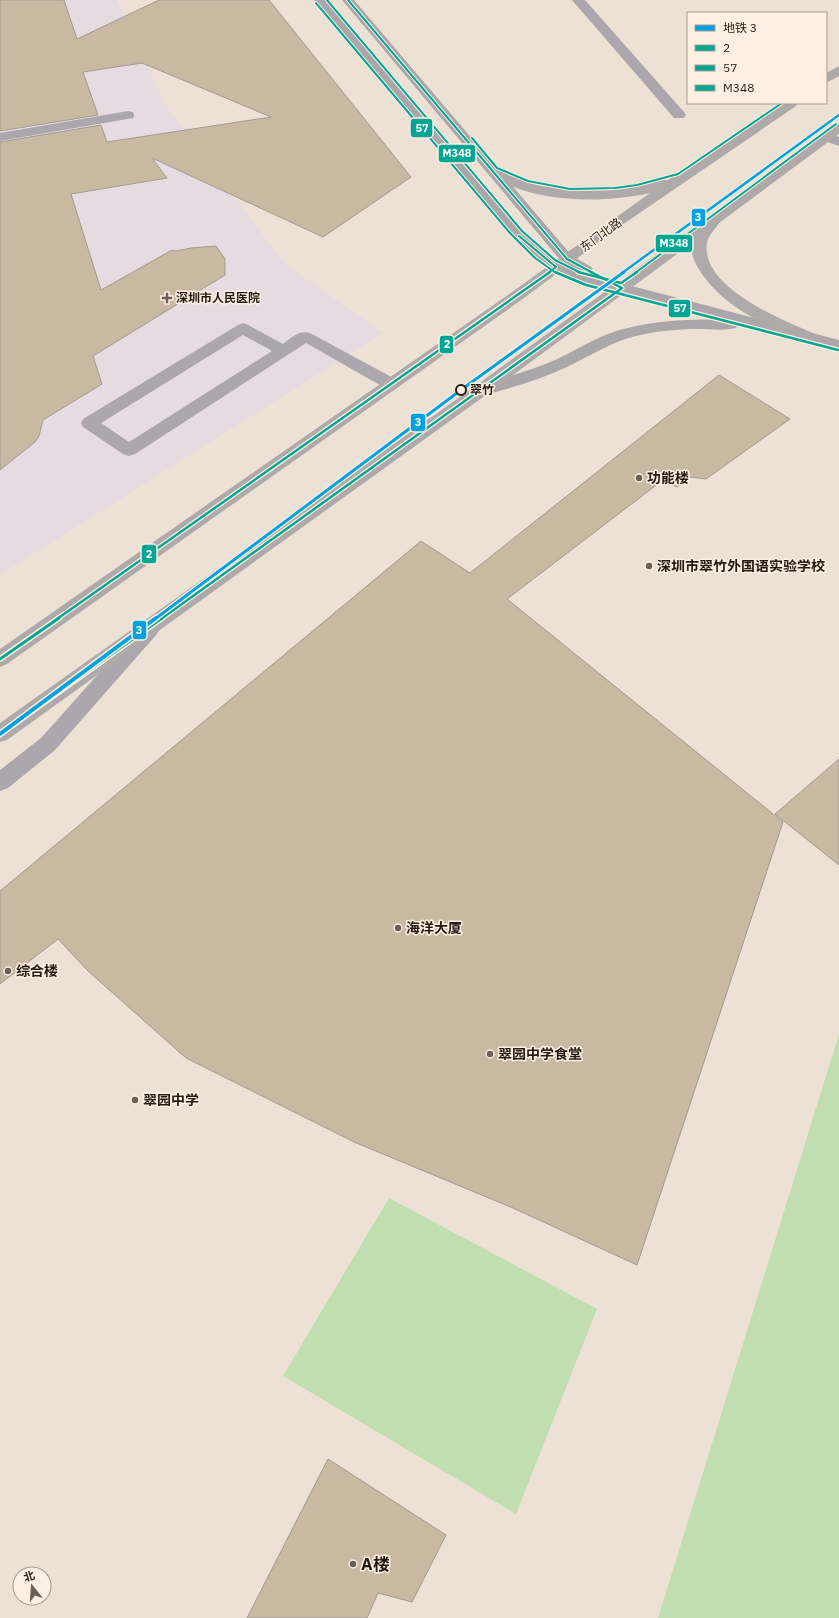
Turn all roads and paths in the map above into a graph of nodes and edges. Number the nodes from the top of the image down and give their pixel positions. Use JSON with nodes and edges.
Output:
{"nodes":[{"id":1,"x":320,"y":0,"type":"edge"},
{"id":2,"x":348,"y":0,"type":"edge"},
{"id":3,"x":578,"y":0,"type":"edge"},
{"id":4,"x":839,"y":70,"type":"edge"},
{"id":5,"x":827,"y":77,"type":"edge"},
{"id":6,"x":789,"y":104,"type":"edge"},
{"id":7,"x":128,"y":115,"type":"dead end"},
{"id":8,"x":678,"y":115,"type":"dead end"},
{"id":9,"x":839,"y":128,"type":"edge"},
{"id":10,"x":0,"y":137,"type":"edge"},
{"id":11,"x":833,"y":139,"type":"edge"},
{"id":12,"x":494,"y":172,"type":"junction"},
{"id":13,"x":680,"y":179,"type":"junction"},
{"id":14,"x":713,"y":221,"type":"junction"},
{"id":15,"x":562,"y":263,"type":"junction"},
{"id":16,"x":622,"y":288,"type":"junction"},
{"id":17,"x":773,"y":328,"type":"junction"},
{"id":18,"x":807,"y":336,"type":"junction"},
{"id":19,"x":839,"y":345,"type":"edge"},
{"id":20,"x":283,"y":351,"type":"junction"},
{"id":21,"x":391,"y":384,"type":"junction"},
{"id":22,"x":480,"y":391,"type":"junction"},
{"id":23,"x":154,"y":624,"type":"junction"},
{"id":24,"x":0,"y":658,"type":"edge"},
{"id":25,"x":0,"y":734,"type":"edge"},
{"id":26,"x":0,"y":782,"type":"edge"}],
"edges":[{"from":1,"to":15,"type":"main road"},
{"from":2,"to":12,"type":"main road"},
{"from":3,"to":8,"type":"street"},
{"from":4,"to":5,"type":"main road"},
{"from":6,"to":13,"type":"main road","name":"东门北路"},
{"from":7,"to":10,"type":"lane"},
{"from":9,"to":11,"type":"main road"},
{"from":11,"to":14,"type":"main road"},
{"from":12,"to":13,"type":"main road"},
{"from":12,"to":15,"type":"main road"},
{"from":13,"to":15,"type":"main road","name":"东门北路"},
{"from":14,"to":16,"type":"main road"},
{"from":14,"to":18,"type":"main road"},
{"from":15,"to":16,"type":"main road"},
{"from":15,"to":21,"type":"main road","name":"东门北路"},
{"from":16,"to":17,"type":"main road"},
{"from":16,"to":22,"type":"main road"},
{"from":17,"to":18,"type":"main road"},
{"from":17,"to":22,"type":"main road"},
{"from":18,"to":19,"type":"main road"},
{"from":20,"to":20,"type":"lane"},
{"from":20,"to":21,"type":"lane"},
{"from":21,"to":24,"type":"main road","name":"东门北路"},
{"from":22,"to":23,"type":"main road"},
{"from":23,"to":25,"type":"main road"},
{"from":23,"to":26,"type":"street"}]}
